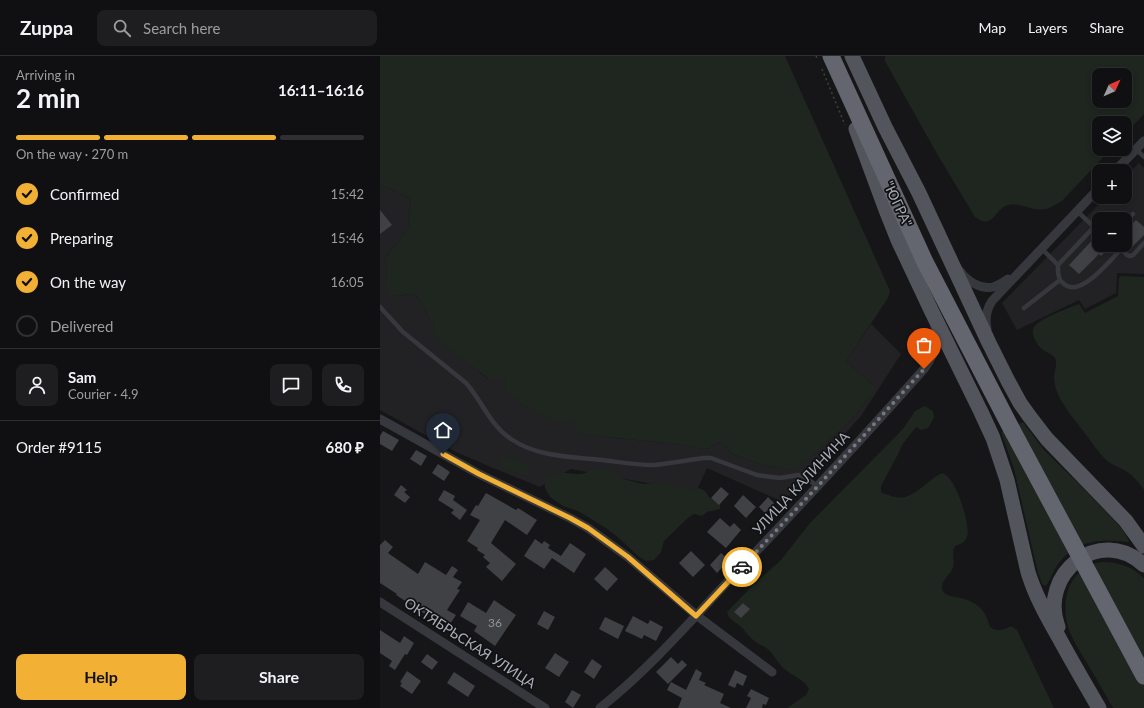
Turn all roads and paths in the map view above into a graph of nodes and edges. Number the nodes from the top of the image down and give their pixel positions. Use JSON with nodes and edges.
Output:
{"nodes":[{"id":1,"x":816,"y":56,"type":"edge"},
{"id":2,"x":844,"y":56,"type":"edge"},
{"id":3,"x":852,"y":56,"type":"edge"},
{"id":4,"x":825,"y":61,"type":"edge"},
{"id":5,"x":847,"y":130,"type":"dead end"},
{"id":6,"x":1144,"y":141,"type":"edge"},
{"id":7,"x":1136,"y":149,"type":"junction"},
{"id":8,"x":1144,"y":157,"type":"edge"},
{"id":9,"x":1122,"y":164,"type":"edge"},
{"id":10,"x":1092,"y":196,"type":"edge"},
{"id":11,"x":1078,"y":211,"type":"junction"},
{"id":12,"x":1092,"y":225,"type":"edge"},
{"id":13,"x":1092,"y":229,"type":"edge"},
{"id":14,"x":1144,"y":243,"type":"edge"},
{"id":15,"x":1042,"y":249,"type":"junction"},
{"id":16,"x":1118,"y":252,"type":"edge"},
{"id":17,"x":1124,"y":252,"type":"edge"},
{"id":18,"x":947,"y":255,"type":"junction"},
{"id":19,"x":1058,"y":265,"type":"junction"},
{"id":20,"x":1020,"y":270,"type":"junction"},
{"id":21,"x":1060,"y":280,"type":"junction"},
{"id":22,"x":380,"y":307,"type":"edge"},
{"id":23,"x":1024,"y":308,"type":"dead end"},
{"id":24,"x":931,"y":310,"type":"junction"},
{"id":25,"x":989,"y":343,"type":"junction"},
{"id":26,"x":970,"y":350,"type":"junction"},
{"id":27,"x":380,"y":419,"type":"edge"},
{"id":28,"x":818,"y":486,"type":"junction"},
{"id":29,"x":1144,"y":546,"type":"edge"},
{"id":30,"x":1144,"y":565,"type":"edge"},
{"id":31,"x":380,"y":602,"type":"edge"},
{"id":32,"x":696,"y":616,"type":"junction"},
{"id":33,"x":1074,"y":666,"type":"junction"},
{"id":34,"x":772,"y":672,"type":"dead end"},
{"id":35,"x":1144,"y":676,"type":"edge"},
{"id":36,"x":545,"y":708,"type":"edge"},
{"id":37,"x":600,"y":708,"type":"edge"},
{"id":38,"x":1099,"y":708,"type":"edge"}],
"edges":[{"from":1,"to":4,"type":"path"},
{"from":2,"to":26,"type":"highway","name":"\"ЮГРА\""},
{"from":3,"to":18,"type":"main road"},
{"from":4,"to":5,"type":"path"},
{"from":4,"to":24,"type":"main road"},
{"from":4,"to":26,"type":"highway","name":"\"ЮГРА\""},
{"from":6,"to":7,"type":"street"},
{"from":7,"to":8,"type":"lane"},
{"from":7,"to":9,"type":"street"},
{"from":10,"to":11,"type":"street"},
{"from":11,"to":12,"type":"lane"},
{"from":11,"to":15,"type":"street"},
{"from":13,"to":19,"type":"lane"},
{"from":14,"to":17,"type":"lane"},
{"from":15,"to":19,"type":"lane"},
{"from":15,"to":20,"type":"street"},
{"from":16,"to":21,"type":"lane"},
{"from":18,"to":20,"type":"street"},
{"from":18,"to":25,"type":"main road"},
{"from":19,"to":21,"type":"lane"},
{"from":20,"to":25,"type":"street"},
{"from":21,"to":23,"type":"lane"},
{"from":22,"to":28,"type":"lane"},
{"from":24,"to":28,"type":"street","name":"УЛИЦА КАЛИНИНА"},
{"from":24,"to":33,"type":"main road"},
{"from":25,"to":29,"type":"main road"},
{"from":26,"to":35,"type":"highway","name":"\"ЮГРА\""},
{"from":27,"to":32,"type":"street"},
{"from":28,"to":32,"type":"street","name":"УЛИЦА КАЛИНИНА"},
{"from":30,"to":33,"type":"main road"},
{"from":31,"to":36,"type":"street","name":"ОКТЯБРЬСКАЯ УЛИЦА"},
{"from":32,"to":34,"type":"street"},
{"from":32,"to":37,"type":"street","name":"УЛИЦА КАЛИНИНА"},
{"from":33,"to":38,"type":"main road"}]}
